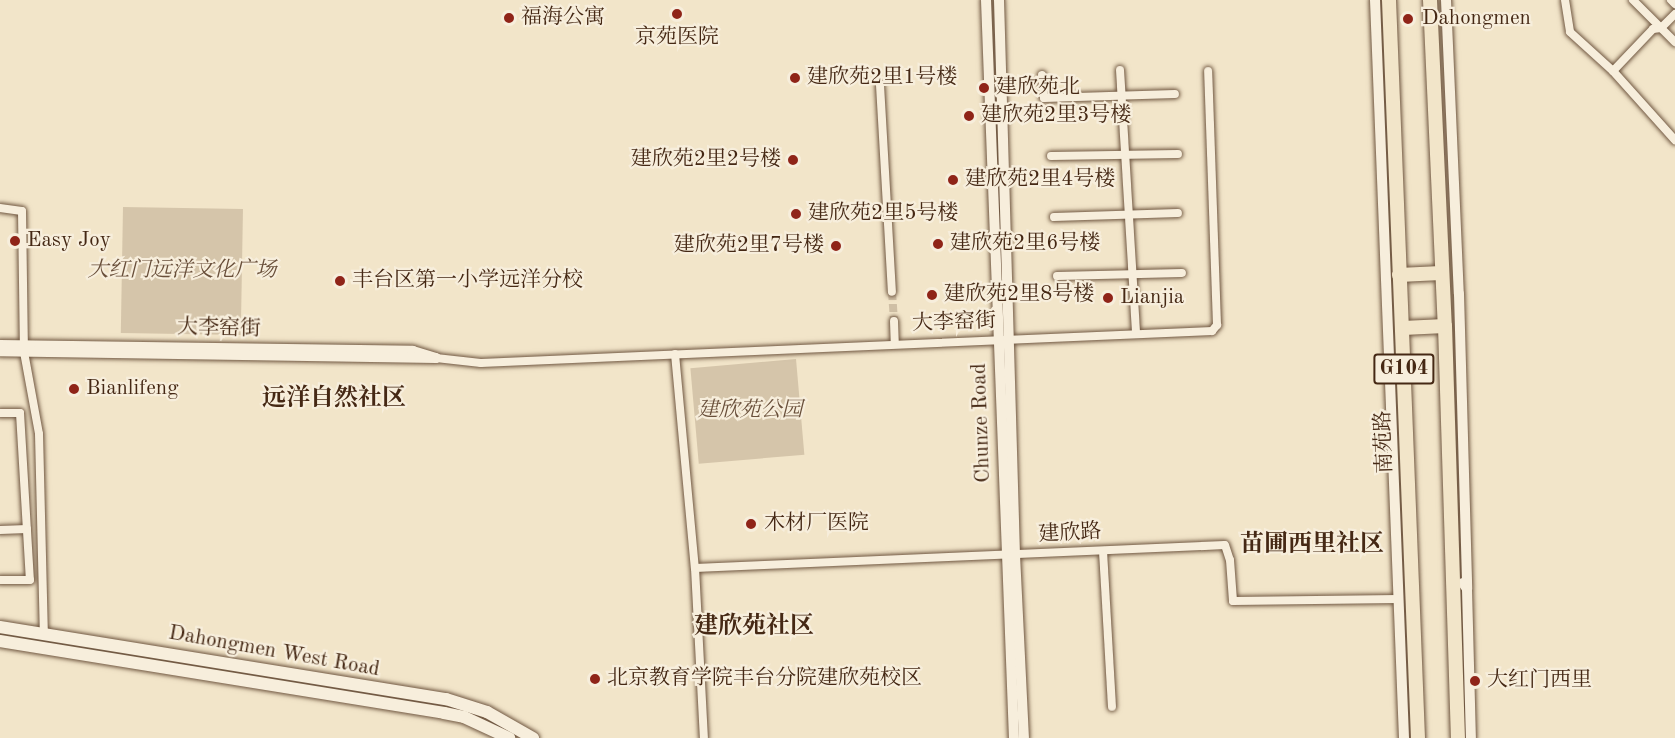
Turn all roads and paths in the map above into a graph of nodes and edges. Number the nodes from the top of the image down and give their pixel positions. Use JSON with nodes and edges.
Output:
{"nodes":[{"id":1,"x":986,"y":0,"type":"edge"},
{"id":2,"x":999,"y":0,"type":"edge"},
{"id":3,"x":1375,"y":0,"type":"edge"},
{"id":4,"x":1389,"y":0,"type":"edge"},
{"id":5,"x":1430,"y":0,"type":"edge"},
{"id":6,"x":1446,"y":0,"type":"edge"},
{"id":7,"x":1565,"y":0,"type":"edge"},
{"id":8,"x":1633,"y":0,"type":"edge"},
{"id":9,"x":1671,"y":0,"type":"edge"},
{"id":10,"x":1675,"y":4,"type":"edge"},
{"id":11,"x":1675,"y":14,"type":"edge"},
{"id":12,"x":1661,"y":28,"type":"junction"},
{"id":13,"x":1675,"y":42,"type":"edge"},
{"id":14,"x":1120,"y":70,"type":"dead end"},
{"id":15,"x":1208,"y":71,"type":"dead end"},
{"id":16,"x":1613,"y":71,"type":"junction"},
{"id":17,"x":1042,"y":75,"type":"dead end"},
{"id":18,"x":880,"y":85,"type":"dead end"},
{"id":19,"x":1175,"y":93,"type":"dead end"},
{"id":20,"x":1122,"y":95,"type":"junction"},
{"id":21,"x":1674,"y":137,"type":"edge"},
{"id":22,"x":1179,"y":154,"type":"dead end"},
{"id":23,"x":1125,"y":155,"type":"junction"},
{"id":24,"x":1051,"y":156,"type":"dead end"},
{"id":25,"x":0,"y":208,"type":"edge"},
{"id":26,"x":1178,"y":213,"type":"dead end"},
{"id":27,"x":1129,"y":214,"type":"junction"},
{"id":28,"x":1054,"y":217,"type":"dead end"},
{"id":29,"x":1182,"y":273,"type":"dead end"},
{"id":30,"x":1441,"y":273,"type":"junction"},
{"id":31,"x":1133,"y":275,"type":"junction"},
{"id":32,"x":1399,"y":275,"type":"junction"},
{"id":33,"x":1057,"y":276,"type":"dead end"},
{"id":34,"x":892,"y":292,"type":"tunnel mouth"},
{"id":35,"x":894,"y":321,"type":"tunnel mouth"},
{"id":36,"x":1445,"y":326,"type":"junction"},
{"id":37,"x":1403,"y":328,"type":"junction"},
{"id":38,"x":1136,"y":334,"type":"junction"},
{"id":39,"x":1004,"y":341,"type":"junction"},
{"id":40,"x":895,"y":344,"type":"junction"},
{"id":41,"x":0,"y":345,"type":"edge"},
{"id":42,"x":24,"y":349,"type":"junction"},
{"id":43,"x":0,"y":351,"type":"edge"},
{"id":44,"x":675,"y":354,"type":"junction"},
{"id":45,"x":436,"y":358,"type":"joint"},
{"id":46,"x":0,"y":413,"type":"edge"},
{"id":47,"x":22,"y":434,"type":"junction"},
{"id":48,"x":39,"y":434,"type":"junction"},
{"id":49,"x":27,"y":529,"type":"junction"},
{"id":50,"x":0,"y":530,"type":"edge"},
{"id":51,"x":1103,"y":551,"type":"junction"},
{"id":52,"x":1011,"y":555,"type":"junction"},
{"id":53,"x":1454,"y":566,"type":"junction"},
{"id":54,"x":695,"y":568,"type":"junction"},
{"id":55,"x":0,"y":580,"type":"edge"},
{"id":56,"x":1467,"y":589,"type":"junction"},
{"id":57,"x":1398,"y":599,"type":"junction"},
{"id":58,"x":0,"y":627,"type":"edge"},
{"id":59,"x":44,"y":633,"type":"junction"},
{"id":60,"x":0,"y":640,"type":"edge"},
{"id":61,"x":1112,"y":707,"type":"dead end"},
{"id":62,"x":509,"y":738,"type":"edge"},
{"id":63,"x":533,"y":738,"type":"edge"},
{"id":64,"x":704,"y":738,"type":"edge"},
{"id":65,"x":1014,"y":738,"type":"edge"},
{"id":66,"x":1024,"y":738,"type":"edge"},
{"id":67,"x":1404,"y":738,"type":"edge"},
{"id":68,"x":1418,"y":738,"type":"edge"},
{"id":69,"x":1458,"y":738,"type":"edge"},
{"id":70,"x":1471,"y":738,"type":"edge"}],
"edges":[{"from":1,"to":39,"type":"street","name":"Chunze Road"},
{"from":2,"to":39,"type":"street","name":"Chunze Road"},
{"from":3,"to":57,"type":"street"},
{"from":4,"to":32,"type":"highway","name":"南苑路","number":"G104"},
{"from":5,"to":30,"type":"highway","number":"G104"},
{"from":6,"to":56,"type":"street"},
{"from":7,"to":16,"type":"street"},
{"from":8,"to":12,"type":"street"},
{"from":9,"to":10,"type":"street"},
{"from":11,"to":12,"type":"street"},
{"from":12,"to":13,"type":"street"},
{"from":12,"to":16,"type":"street"},
{"from":14,"to":20,"type":"street"},
{"from":15,"to":38,"type":"street","name":"大李窑街"},
{"from":16,"to":21,"type":"street"},
{"from":17,"to":20,"type":"street"},
{"from":18,"to":34,"type":"street"},
{"from":19,"to":20,"type":"street"},
{"from":20,"to":23,"type":"street"},
{"from":22,"to":23,"type":"street"},
{"from":23,"to":24,"type":"street"},
{"from":23,"to":27,"type":"street"},
{"from":25,"to":42,"type":"street"},
{"from":26,"to":27,"type":"street"},
{"from":27,"to":28,"type":"street"},
{"from":27,"to":31,"type":"street"},
{"from":29,"to":31,"type":"street"},
{"from":30,"to":32,"type":"highway"},
{"from":30,"to":36,"type":"highway","number":"G104"},
{"from":31,"to":33,"type":"street"},
{"from":31,"to":38,"type":"street"},
{"from":32,"to":37,"type":"highway","name":"南苑路","number":"G104"},
{"from":35,"to":40,"type":"street"},
{"from":36,"to":37,"type":"highway"},
{"from":36,"to":53,"type":"highway","number":"G104"},
{"from":37,"to":68,"type":"highway","name":"南苑路","number":"G104"},
{"from":38,"to":39,"type":"street","name":"大李窑街"},
{"from":39,"to":40,"type":"street","name":"大李窑街"},
{"from":39,"to":52,"type":"street","name":"Chunze Road"},
{"from":40,"to":44,"type":"street","name":"大李窑街"},
{"from":41,"to":42,"type":"street","name":"大李窑街"},
{"from":42,"to":43,"type":"street","name":"大李窑街"},
{"from":42,"to":45,"type":"street","name":"大李窑街"},
{"from":42,"to":48,"type":"street"},
{"from":44,"to":45,"type":"street","name":"大李窑街"},
{"from":44,"to":54,"type":"street"},
{"from":46,"to":47,"type":"street"},
{"from":47,"to":48,"type":"street"},
{"from":47,"to":49,"type":"street"},
{"from":48,"to":59,"type":"street"},
{"from":49,"to":50,"type":"street"},
{"from":49,"to":55,"type":"street"},
{"from":51,"to":52,"type":"street","name":"建欣路"},
{"from":51,"to":57,"type":"street","name":"建欣路"},
{"from":51,"to":61,"type":"street"},
{"from":52,"to":54,"type":"street","name":"建欣路"},
{"from":52,"to":65,"type":"street","name":"Chunze Road"},
{"from":52,"to":66,"type":"street","name":"Chunze Road"},
{"from":53,"to":56,"type":"street"},
{"from":53,"to":69,"type":"highway","number":"G104"},
{"from":54,"to":64,"type":"street"},
{"from":56,"to":70,"type":"street"},
{"from":57,"to":67,"type":"street"},
{"from":58,"to":59,"type":"main road","name":"Dahongmen West Road"},
{"from":59,"to":63,"type":"main road","name":"Dahongmen West Road"},
{"from":60,"to":62,"type":"main road","name":"Dahongmen West Road"}]}
